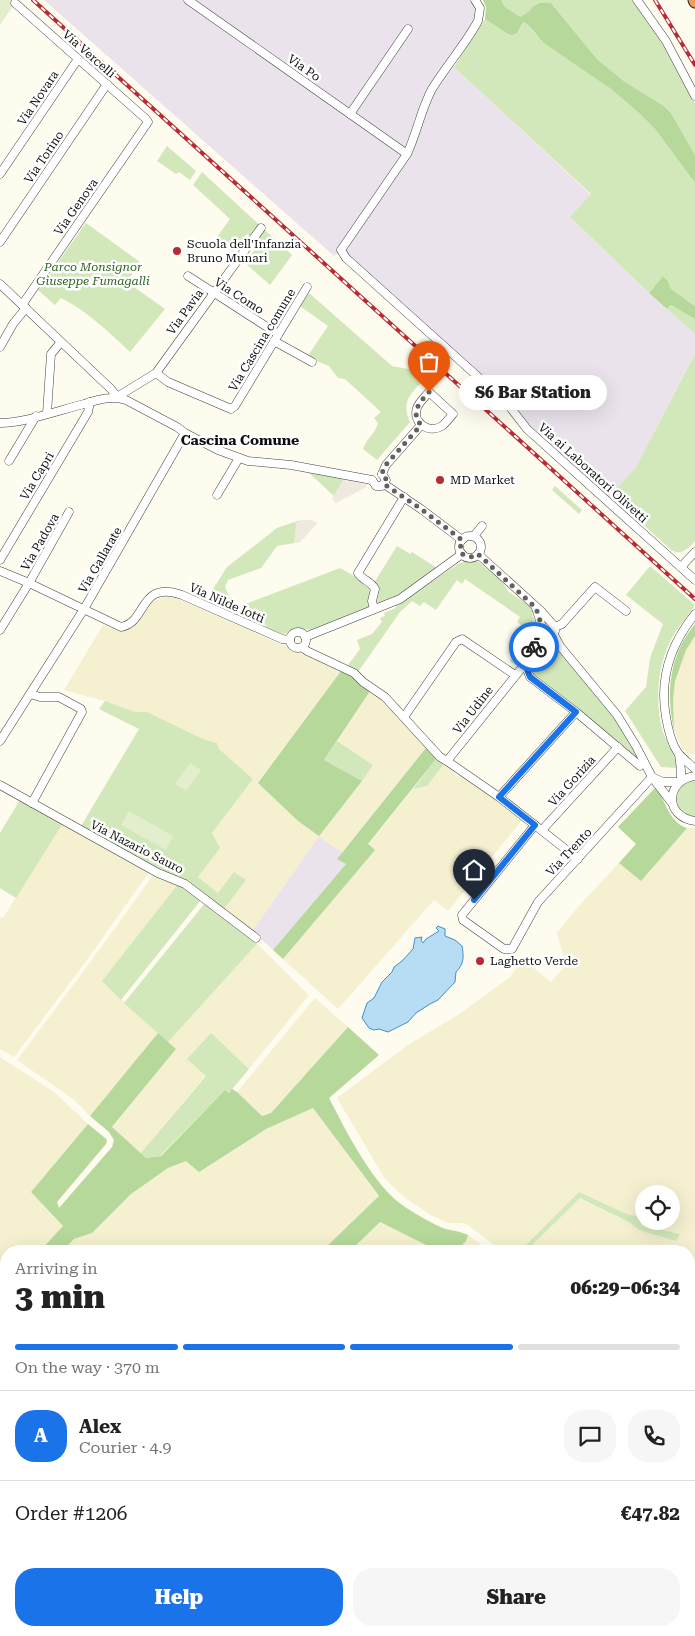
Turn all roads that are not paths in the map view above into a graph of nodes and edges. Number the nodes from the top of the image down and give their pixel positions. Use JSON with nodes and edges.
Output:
{"nodes":[{"id":1,"x":188,"y":0,"type":"edge"},
{"id":2,"x":475,"y":0,"type":"edge"},
{"id":3,"x":637,"y":0,"type":"edge"},
{"id":4,"x":15,"y":3,"type":"dead end"},
{"id":5,"x":408,"y":29,"type":"dead end"},
{"id":6,"x":78,"y":59,"type":"junction"},
{"id":7,"x":107,"y":84,"type":"junction"},
{"id":8,"x":695,"y":96,"type":"edge"},
{"id":9,"x":350,"y":114,"type":"junction"},
{"id":10,"x":148,"y":122,"type":"joint"},
{"id":11,"x":407,"y":154,"type":"junction"},
{"id":12,"x":0,"y":174,"type":"edge"},
{"id":13,"x":261,"y":228,"type":"dead end"},
{"id":14,"x":0,"y":242,"type":"edge"},
{"id":15,"x":188,"y":276,"type":"dead end"},
{"id":16,"x":0,"y":284,"type":"edge"},
{"id":17,"x":307,"y":287,"type":"dead end"},
{"id":18,"x":213,"y":293,"type":"junction"},
{"id":19,"x":24,"y":306,"type":"junction"},
{"id":20,"x":276,"y":338,"type":"junction"},
{"id":21,"x":61,"y":342,"type":"junction"},
{"id":22,"x":0,"y":347,"type":"edge"},
{"id":23,"x":312,"y":362,"type":"dead end"},
{"id":24,"x":156,"y":373,"type":"junction"},
{"id":25,"x":117,"y":397,"type":"junction"},
{"id":26,"x":90,"y":402,"type":"junction"},
{"id":27,"x":48,"y":413,"type":"junction"},
{"id":28,"x":36,"y":416,"type":"junction"},
{"id":29,"x":0,"y":423,"type":"edge"},
{"id":30,"x":421,"y":425,"type":"junction"},
{"id":31,"x":185,"y":433,"type":"junction"},
{"id":32,"x":239,"y":458,"type":"junction"},
{"id":33,"x":9,"y":461,"type":"dead end"},
{"id":34,"x":382,"y":474,"type":"junction"},
{"id":35,"x":372,"y":480,"type":"junction"},
{"id":36,"x":384,"y":484,"type":"junction"},
{"id":37,"x":216,"y":495,"type":"dead end"},
{"id":38,"x":404,"y":497,"type":"junction"},
{"id":39,"x":69,"y":512,"type":"dead end"},
{"id":40,"x":482,"y":526,"type":"dead end"},
{"id":41,"x":474,"y":536,"type":"junction"},
{"id":42,"x":462,"y":540,"type":"junction"},
{"id":43,"x":695,"y":552,"type":"edge"},
{"id":44,"x":462,"y":554,"type":"junction"},
{"id":45,"x":478,"y":554,"type":"junction"},
{"id":46,"x":0,"y":560,"type":"edge"},
{"id":47,"x":681,"y":567,"type":"junction"},
{"id":48,"x":0,"y":570,"type":"edge"},
{"id":49,"x":695,"y":580,"type":"edge"},
{"id":50,"x":29,"y":583,"type":"junction"},
{"id":51,"x":84,"y":609,"type":"junction"},
{"id":52,"x":374,"y":609,"type":"junction"},
{"id":53,"x":626,"y":611,"type":"dead end"},
{"id":54,"x":695,"y":614,"type":"edge"},
{"id":55,"x":545,"y":622,"type":"junction"},
{"id":56,"x":0,"y":630,"type":"edge"},
{"id":57,"x":539,"y":632,"type":"junction"},
{"id":58,"x":551,"y":635,"type":"junction"},
{"id":59,"x":305,"y":637,"type":"junction"},
{"id":60,"x":290,"y":640,"type":"junction"},
{"id":61,"x":536,"y":645,"type":"junction"},
{"id":62,"x":302,"y":647,"type":"junction"},
{"id":63,"x":525,"y":664,"type":"junction"},
{"id":64,"x":515,"y":675,"type":"junction"},
{"id":65,"x":30,"y":694,"type":"junction"},
{"id":66,"x":576,"y":712,"type":"junction"},
{"id":67,"x":404,"y":717,"type":"junction"},
{"id":68,"x":0,"y":741,"type":"edge"},
{"id":69,"x":618,"y":747,"type":"junction"},
{"id":70,"x":679,"y":754,"type":"junction"},
{"id":71,"x":447,"y":760,"type":"junction"},
{"id":72,"x":640,"y":766,"type":"dead end"},
{"id":73,"x":695,"y":769,"type":"edge"},
{"id":74,"x":695,"y":776,"type":"edge"},
{"id":75,"x":652,"y":777,"type":"junction"},
{"id":76,"x":679,"y":782,"type":"junction"},
{"id":77,"x":0,"y":785,"type":"edge"},
{"id":78,"x":499,"y":797,"type":"junction"},
{"id":79,"x":32,"y":803,"type":"junction"},
{"id":80,"x":672,"y":803,"type":"junction"},
{"id":81,"x":695,"y":822,"type":"edge"},
{"id":82,"x":535,"y":825,"type":"junction"},
{"id":83,"x":542,"y":830,"type":"junction"},
{"id":84,"x":578,"y":859,"type":"junction"},
{"id":85,"x":256,"y":938,"type":"dead end"}],
"edges":[{"from":1,"to":9,"type":"street","name":"Via Po"},
{"from":2,"to":11,"type":"street","name":"Via ai Laboratori Olivetti"},
{"from":3,"to":8,"type":"street"},
{"from":4,"to":6,"type":"street","name":"Via Vercelli"},
{"from":5,"to":9,"type":"street"},
{"from":6,"to":7,"type":"street","name":"Via Vercelli"},
{"from":6,"to":12,"type":"street","name":"Via Novara"},
{"from":7,"to":10,"type":"street","name":"Via Vercelli"},
{"from":7,"to":14,"type":"street","name":"Via Torino"},
{"from":9,"to":11,"type":"street","name":"Via Po"},
{"from":10,"to":19,"type":"street","name":"Via Genova"},
{"from":11,"to":47,"type":"street","name":"Via ai Laboratori Olivetti"},
{"from":13,"to":18,"type":"street","name":"Via Pavia"},
{"from":15,"to":18,"type":"street","name":"Via Como"},
{"from":16,"to":19,"type":"street"},
{"from":17,"to":20,"type":"street","name":"Via Cascina comune"},
{"from":18,"to":20,"type":"street","name":"Via Como"},
{"from":18,"to":24,"type":"street","name":"Via Pavia"},
{"from":19,"to":21,"type":"street"},
{"from":19,"to":22,"type":"street","name":"Via Genova"},
{"from":20,"to":23,"type":"street","name":"Via Como"},
{"from":20,"to":24,"type":"street","name":"Via Cascina comune"},
{"from":21,"to":25,"type":"street"},
{"from":21,"to":27,"type":"street"},
{"from":24,"to":25,"type":"street","name":"Via Pavia"},
{"from":25,"to":26,"type":"street"},
{"from":25,"to":31,"type":"street"},
{"from":26,"to":27,"type":"street"},
{"from":26,"to":46,"type":"street","name":"Via Capri"},
{"from":27,"to":28,"type":"street"},
{"from":28,"to":29,"type":"street"},
{"from":28,"to":33,"type":"street"},
{"from":30,"to":30,"type":"street"},
{"from":30,"to":34,"type":"street"},
{"from":31,"to":32,"type":"street"},
{"from":31,"to":51,"type":"street","name":"Via Gallarate"},
{"from":32,"to":35,"type":"street"},
{"from":32,"to":37,"type":"street"},
{"from":34,"to":35,"type":"street"},
{"from":34,"to":36,"type":"street"},
{"from":35,"to":36,"type":"street"},
{"from":36,"to":38,"type":"street"},
{"from":38,"to":42,"type":"street"},
{"from":38,"to":52,"type":"street"},
{"from":39,"to":50,"type":"street","name":"Via Padova"},
{"from":40,"to":41,"type":"street"},
{"from":41,"to":42,"type":"street"},
{"from":41,"to":45,"type":"street"},
{"from":42,"to":44,"type":"street"},
{"from":43,"to":47,"type":"street"},
{"from":44,"to":45,"type":"street"},
{"from":44,"to":52,"type":"street"},
{"from":45,"to":55,"type":"street"},
{"from":47,"to":49,"type":"street","name":"Via ai Laboratori Olivetti"},
{"from":48,"to":50,"type":"street"},
{"from":50,"to":51,"type":"street"},
{"from":50,"to":56,"type":"street","name":"Via Padova"},
{"from":51,"to":60,"type":"street","name":"Via Nilde Iotti"},
{"from":51,"to":65,"type":"street","name":"Via Gallarate"},
{"from":52,"to":59,"type":"street"},
{"from":53,"to":58,"type":"street"},
{"from":54,"to":70,"type":"street"},
{"from":55,"to":57,"type":"street"},
{"from":55,"to":58,"type":"street"},
{"from":57,"to":58,"type":"street"},
{"from":57,"to":61,"type":"street"},
{"from":58,"to":61,"type":"street"},
{"from":58,"to":75,"type":"street"},
{"from":59,"to":60,"type":"street"},
{"from":59,"to":62,"type":"street"},
{"from":60,"to":62,"type":"street"},
{"from":61,"to":63,"type":"street","name":"Via Udine"},
{"from":62,"to":67,"type":"street"},
{"from":63,"to":64,"type":"street","name":"Via Udine"},
{"from":63,"to":66,"type":"street"},
{"from":64,"to":67,"type":"street"},
{"from":64,"to":71,"type":"street","name":"Via Udine"},
{"from":65,"to":68,"type":"street","name":"Via Gallarate"},
{"from":65,"to":79,"type":"street"},
{"from":66,"to":69,"type":"street"},
{"from":66,"to":78,"type":"street"},
{"from":67,"to":71,"type":"street"},
{"from":69,"to":72,"type":"street"},
{"from":69,"to":83,"type":"street","name":"Via Gorizia"},
{"from":70,"to":73,"type":"street"},
{"from":70,"to":76,"type":"street"},
{"from":71,"to":78,"type":"street"},
{"from":74,"to":76,"type":"street"},
{"from":75,"to":76,"type":"street"},
{"from":75,"to":80,"type":"street"},
{"from":75,"to":84,"type":"street","name":"Via Trento"},
{"from":76,"to":80,"type":"street"},
{"from":77,"to":79,"type":"street","name":"Via Nazario Sauro"},
{"from":78,"to":82,"type":"street"},
{"from":79,"to":85,"type":"street","name":"Via Nazario Sauro"},
{"from":80,"to":81,"type":"street"},
{"from":82,"to":83,"type":"street"},
{"from":82,"to":84,"type":"street","name":"Via Trento"},
{"from":83,"to":84,"type":"street"}]}
